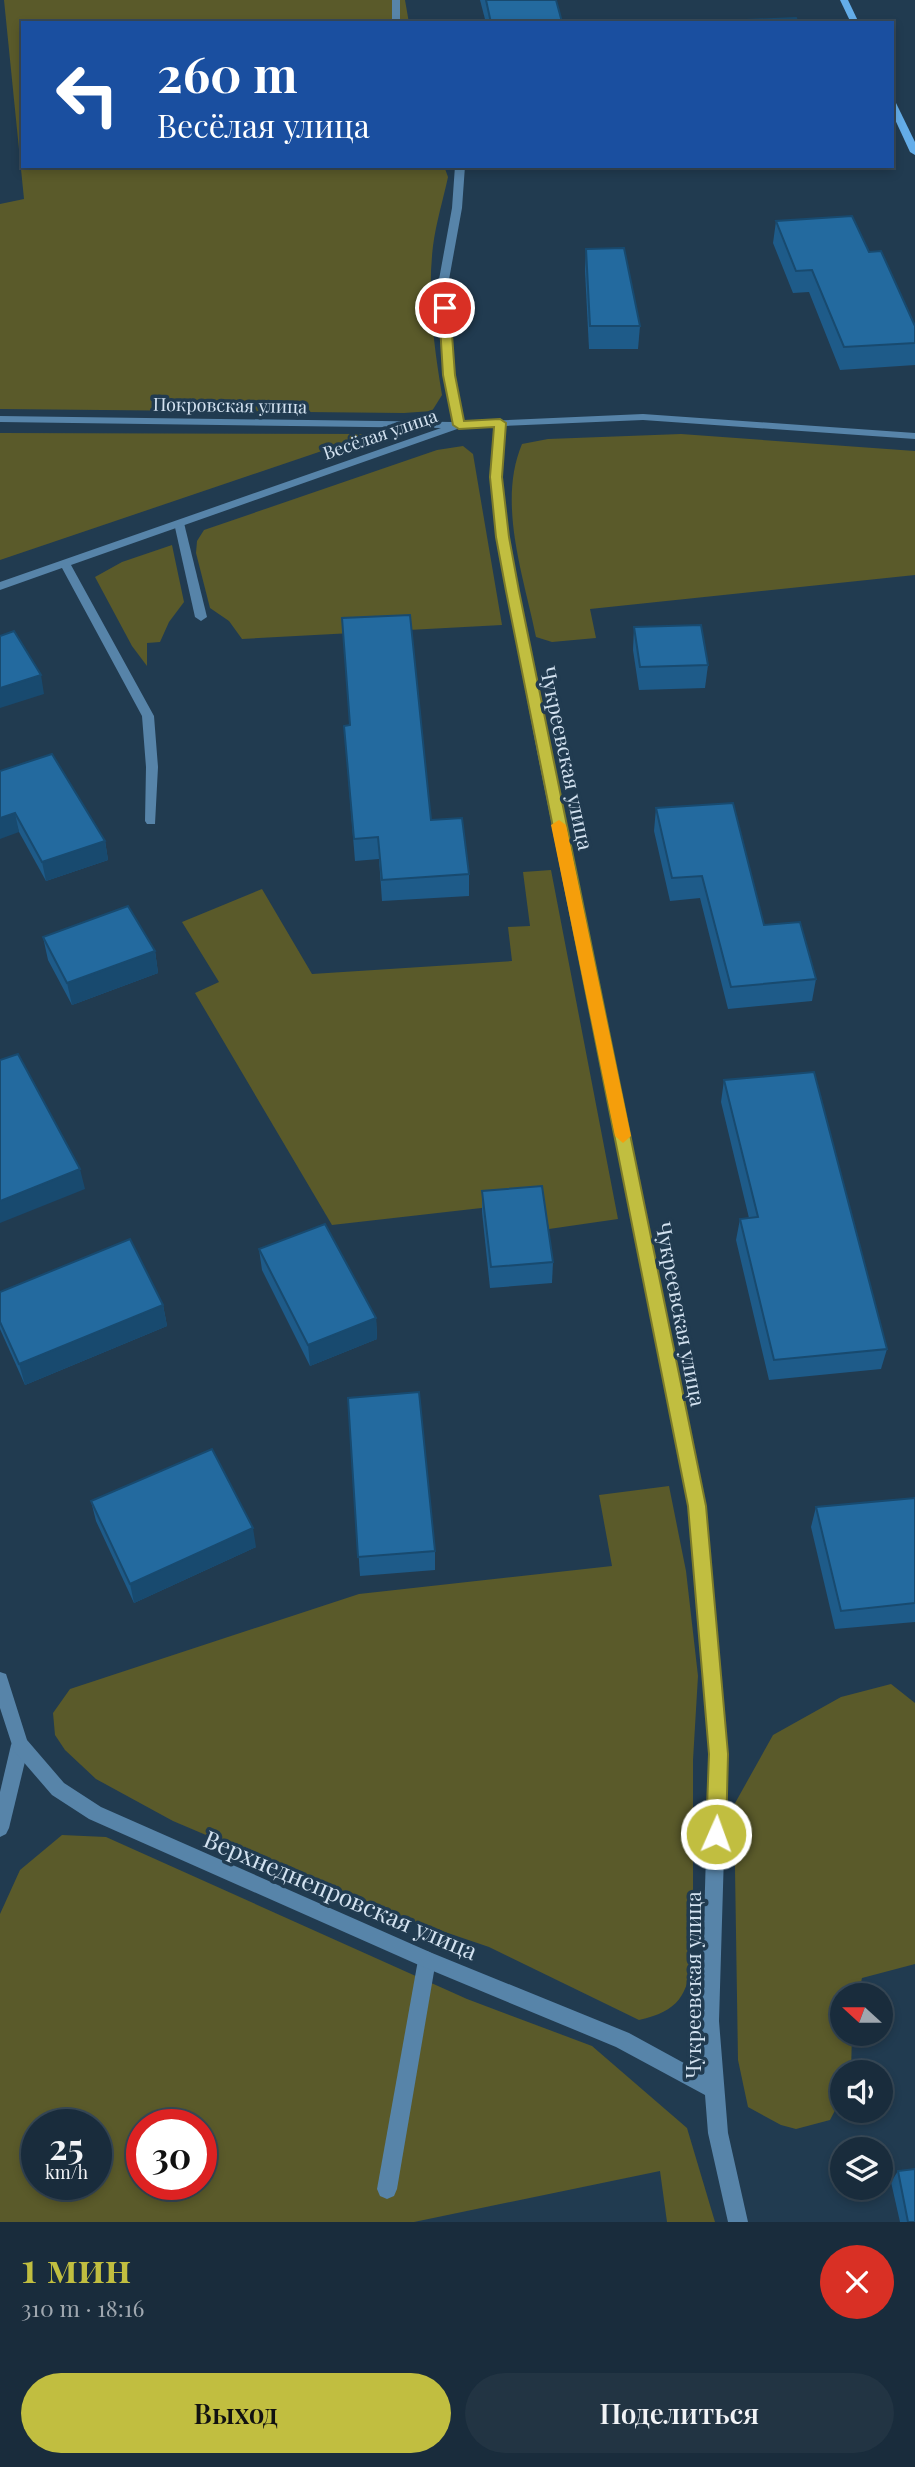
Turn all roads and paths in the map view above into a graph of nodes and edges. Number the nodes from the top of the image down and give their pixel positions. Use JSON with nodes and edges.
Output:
{"nodes":[{"id":1,"x":396,"y":0,"type":"edge"},
{"id":2,"x":844,"y":0,"type":"edge"},
{"id":3,"x":396,"y":21,"type":"edge"},
{"id":4,"x":854,"y":21,"type":"edge"},
{"id":5,"x":894,"y":107,"type":"edge"},
{"id":6,"x":915,"y":152,"type":"edge"},
{"id":7,"x":460,"y":168,"type":"edge"},
{"id":8,"x":0,"y":419,"type":"edge"},
{"id":9,"x":500,"y":423,"type":"junction"},
{"id":10,"x":459,"y":425,"type":"junction"},
{"id":11,"x":915,"y":436,"type":"edge"},
{"id":12,"x":179,"y":523,"type":"junction"},
{"id":13,"x":65,"y":564,"type":"junction"},
{"id":14,"x":0,"y":586,"type":"edge"},
{"id":15,"x":201,"y":617,"type":"dead end"},
{"id":16,"x":151,"y":821,"type":"dead end"},
{"id":17,"x":2,"y":1690,"type":"edge"},
{"id":18,"x":20,"y":1745,"type":"junction"},
{"id":19,"x":0,"y":1828,"type":"edge"},
{"id":20,"x":427,"y":1960,"type":"junction"},
{"id":21,"x":714,"y":2090,"type":"junction"},
{"id":22,"x":387,"y":2189,"type":"dead end"},
{"id":23,"x":738,"y":2222,"type":"edge"}],
"edges":[{"from":1,"to":3,"type":"street"},
{"from":2,"to":4,"type":"main road"},
{"from":5,"to":6,"type":"main road"},
{"from":7,"to":10,"type":"street"},
{"from":8,"to":10,"type":"street","name":"Покровская улица"},
{"from":9,"to":10,"type":"street","name":"Весёлая улица"},
{"from":9,"to":11,"type":"street","name":"Весёлая улица"},
{"from":9,"to":21,"type":"street","name":"Чукреевская улица"},
{"from":10,"to":12,"type":"street","name":"Весёлая улица"},
{"from":12,"to":13,"type":"street","name":"Весёлая улица"},
{"from":12,"to":15,"type":"street"},
{"from":13,"to":14,"type":"street","name":"Весёлая улица"},
{"from":13,"to":16,"type":"street"},
{"from":17,"to":18,"type":"street","name":"Верхнеднепровская улица"},
{"from":18,"to":19,"type":"street"},
{"from":18,"to":20,"type":"street","name":"Верхнеднепровская улица"},
{"from":20,"to":21,"type":"street","name":"Верхнеднепровская улица"},
{"from":20,"to":22,"type":"street"},
{"from":21,"to":23,"type":"street","name":"Чукреевская улица"}]}
